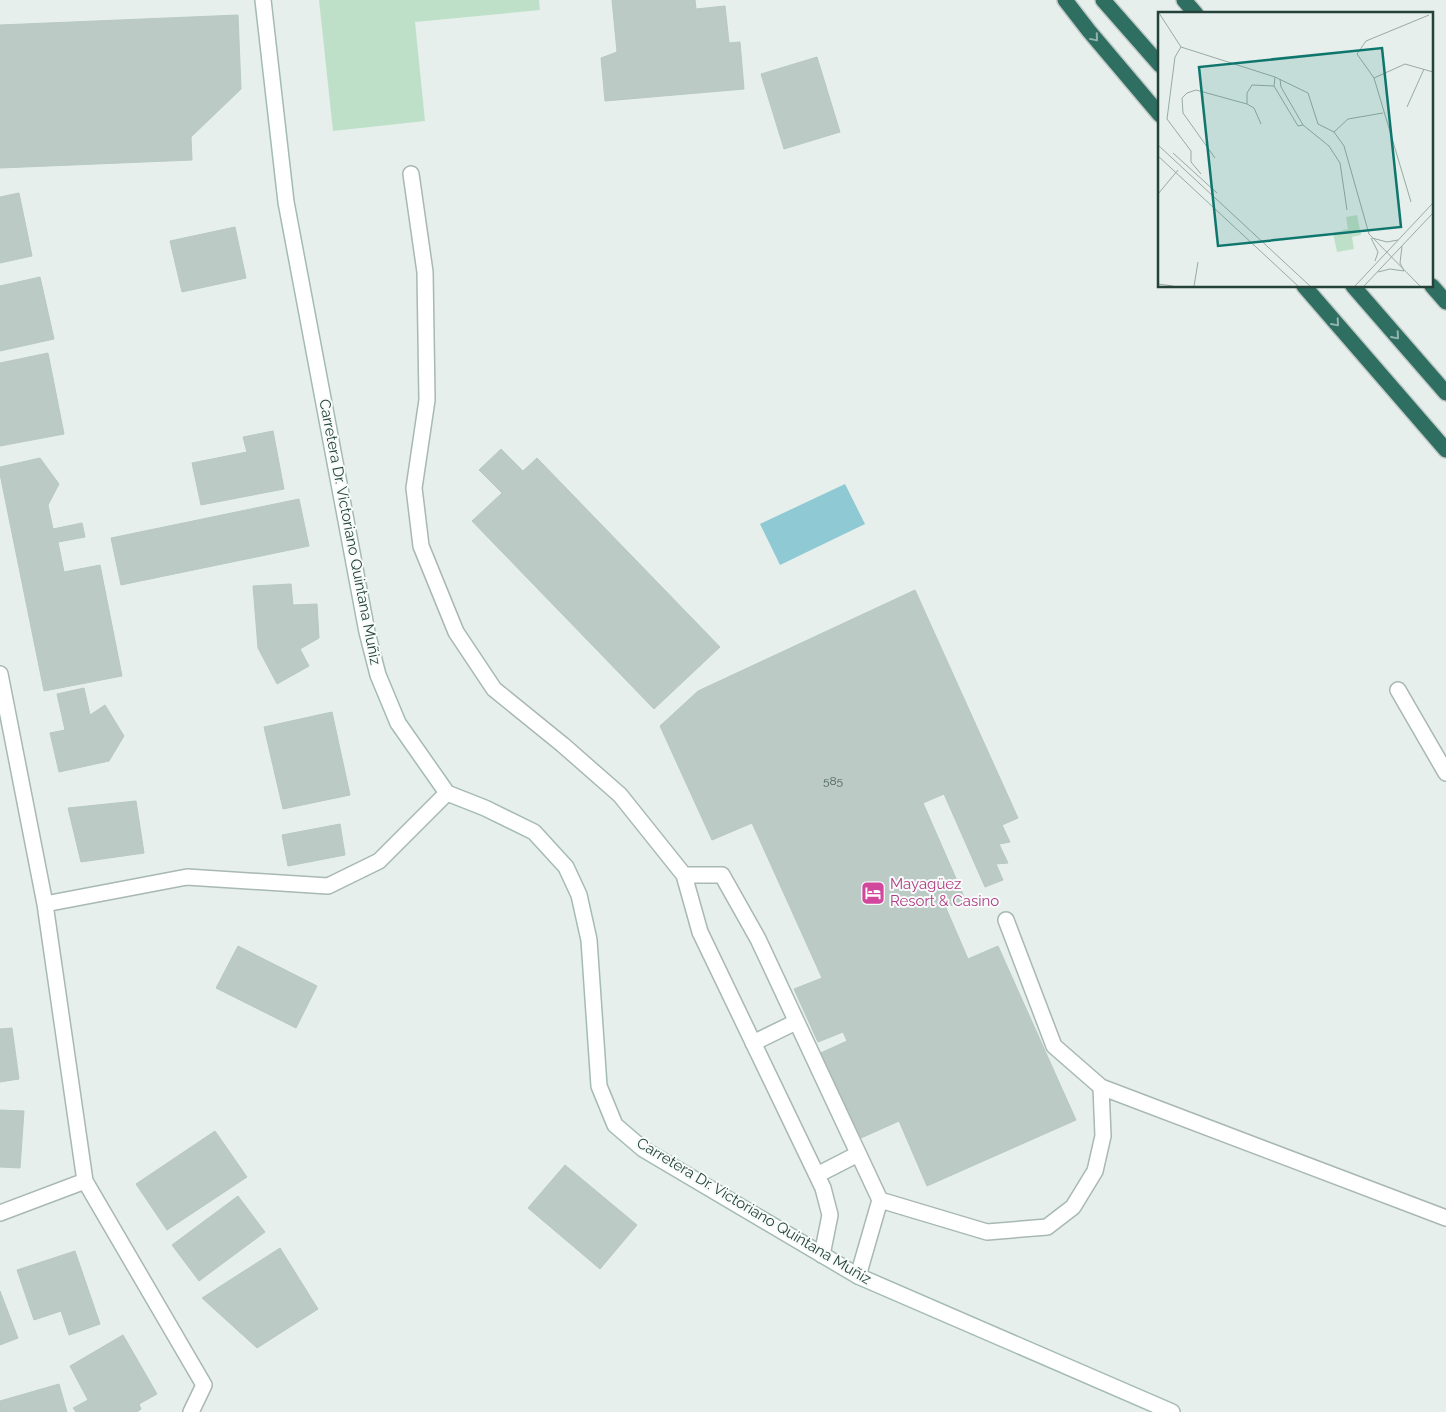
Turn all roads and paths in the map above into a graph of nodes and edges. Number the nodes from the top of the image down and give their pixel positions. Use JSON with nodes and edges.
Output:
{"nodes":[{"id":1,"x":263,"y":0,"type":"edge"},
{"id":2,"x":1065,"y":0,"type":"edge"},
{"id":3,"x":1103,"y":0,"type":"edge"},
{"id":4,"x":1184,"y":0,"type":"edge"},
{"id":5,"x":1194,"y":12,"type":"edge"},
{"id":6,"x":1158,"y":63,"type":"edge"},
{"id":7,"x":1158,"y":113,"type":"edge"},
{"id":8,"x":411,"y":174,"type":"dead end"},
{"id":9,"x":1306,"y":288,"type":"edge"},
{"id":10,"x":1355,"y":288,"type":"edge"},
{"id":11,"x":1434,"y":288,"type":"edge"},
{"id":12,"x":1446,"y":302,"type":"edge"},
{"id":13,"x":1446,"y":393,"type":"edge"},
{"id":14,"x":1446,"y":450,"type":"edge"},
{"id":15,"x":0,"y":674,"type":"edge"},
{"id":16,"x":1398,"y":690,"type":"dead end"},
{"id":17,"x":1446,"y":773,"type":"edge"},
{"id":18,"x":447,"y":793,"type":"junction"},
{"id":19,"x":684,"y":875,"type":"junction"},
{"id":20,"x":45,"y":904,"type":"junction"},
{"id":21,"x":1006,"y":920,"type":"dead end"},
{"id":22,"x":796,"y":1022,"type":"junction"},
{"id":23,"x":753,"y":1043,"type":"junction"},
{"id":24,"x":1101,"y":1087,"type":"junction"},
{"id":25,"x":858,"y":1154,"type":"junction"},
{"id":26,"x":817,"y":1175,"type":"junction"},
{"id":27,"x":85,"y":1181,"type":"junction"},
{"id":28,"x":880,"y":1200,"type":"junction"},
{"id":29,"x":0,"y":1213,"type":"edge"},
{"id":30,"x":1446,"y":1218,"type":"edge"},
{"id":31,"x":822,"y":1255,"type":"junction"},
{"id":32,"x":858,"y":1276,"type":"junction"},
{"id":33,"x":191,"y":1412,"type":"edge"},
{"id":34,"x":1172,"y":1412,"type":"edge"}],
"edges":[{"from":1,"to":18,"type":"street","name":"Carretera Dr. Victoriano Quintana Muñiz"},
{"from":2,"to":7,"type":"highway","one_way":true},
{"from":3,"to":6,"type":"highway"},
{"from":4,"to":5,"type":"highway"},
{"from":8,"to":19,"type":"street"},
{"from":9,"to":14,"type":"highway","one_way":true},
{"from":10,"to":13,"type":"highway","one_way":true},
{"from":11,"to":12,"type":"highway"},
{"from":15,"to":20,"type":"street"},
{"from":16,"to":17,"type":"street"},
{"from":18,"to":20,"type":"street"},
{"from":18,"to":31,"type":"street","name":"Carretera Dr. Victoriano Quintana Muñiz"},
{"from":19,"to":22,"type":"street"},
{"from":19,"to":23,"type":"street"},
{"from":20,"to":27,"type":"street"},
{"from":21,"to":24,"type":"street"},
{"from":22,"to":23,"type":"street"},
{"from":22,"to":25,"type":"street"},
{"from":23,"to":26,"type":"street"},
{"from":24,"to":28,"type":"street"},
{"from":24,"to":30,"type":"street"},
{"from":25,"to":26,"type":"street"},
{"from":25,"to":28,"type":"street"},
{"from":26,"to":31,"type":"street"},
{"from":27,"to":29,"type":"street"},
{"from":27,"to":33,"type":"street"},
{"from":28,"to":32,"type":"street"},
{"from":31,"to":32,"type":"street","name":"Carretera Dr. Victoriano Quintana Muñiz"},
{"from":32,"to":34,"type":"street","name":"Carretera Dr. Victoriano Quintana Muñiz"}]}
